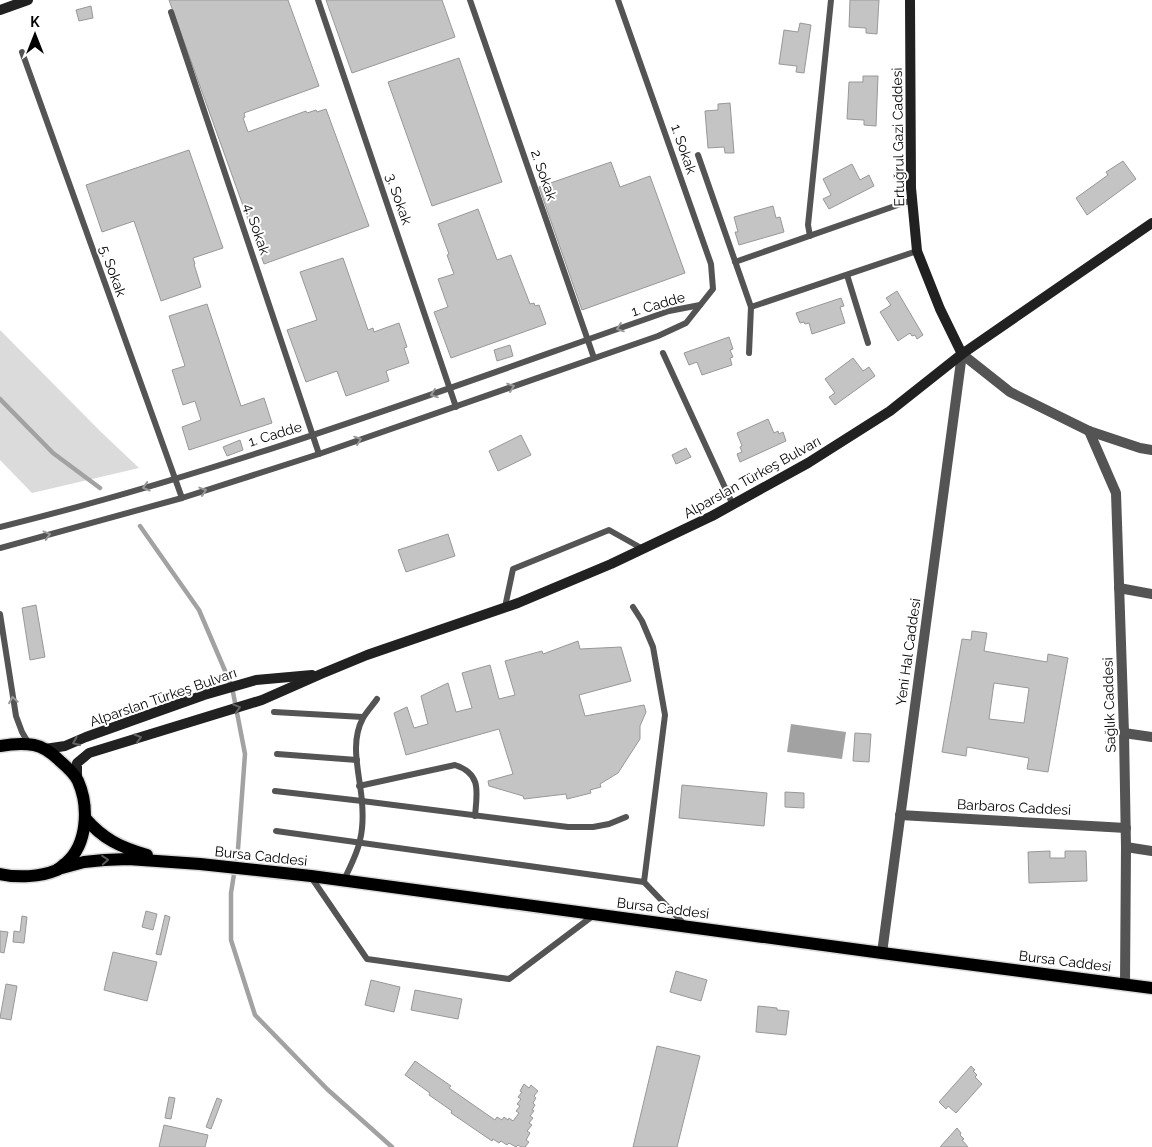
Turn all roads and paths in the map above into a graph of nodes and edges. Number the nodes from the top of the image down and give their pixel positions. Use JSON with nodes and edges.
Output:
{"nodes":[{"id":1,"x":28,"y":0,"type":"edge"},
{"id":2,"x":318,"y":0,"type":"edge"},
{"id":3,"x":470,"y":0,"type":"edge"},
{"id":4,"x":618,"y":0,"type":"edge"},
{"id":5,"x":831,"y":0,"type":"edge"},
{"id":6,"x":910,"y":0,"type":"edge"},
{"id":7,"x":0,"y":10,"type":"edge"},
{"id":8,"x":171,"y":12,"type":"dead end"},
{"id":9,"x":22,"y":52,"type":"dead end"},
{"id":10,"x":698,"y":155,"type":"dead end"},
{"id":11,"x":912,"y":200,"type":"junction"},
{"id":12,"x":1152,"y":222,"type":"edge"},
{"id":13,"x":810,"y":236,"type":"junction"},
{"id":14,"x":918,"y":251,"type":"junction"},
{"id":15,"x":736,"y":262,"type":"junction"},
{"id":16,"x":847,"y":275,"type":"junction"},
{"id":17,"x":700,"y":305,"type":"junction"},
{"id":18,"x":751,"y":307,"type":"junction"},
{"id":19,"x":588,"y":340,"type":"junction"},
{"id":20,"x":868,"y":343,"type":"dead end"},
{"id":21,"x":664,"y":353,"type":"dead end"},
{"id":22,"x":749,"y":353,"type":"dead end"},
{"id":23,"x":962,"y":354,"type":"junction"},
{"id":24,"x":594,"y":358,"type":"junction"},
{"id":25,"x":450,"y":389,"type":"junction"},
{"id":26,"x":456,"y":407,"type":"junction"},
{"id":27,"x":1088,"y":431,"type":"junction"},
{"id":28,"x":313,"y":435,"type":"junction"},
{"id":29,"x":1152,"y":450,"type":"edge"},
{"id":30,"x":319,"y":454,"type":"junction"},
{"id":31,"x":175,"y":478,"type":"junction"},
{"id":32,"x":182,"y":498,"type":"junction"},
{"id":33,"x":733,"y":505,"type":"junction"},
{"id":34,"x":0,"y":527,"type":"edge"},
{"id":35,"x":0,"y":548,"type":"edge"},
{"id":36,"x":644,"y":549,"type":"junction"},
{"id":37,"x":1119,"y":588,"type":"junction"},
{"id":38,"x":1152,"y":594,"type":"edge"},
{"id":39,"x":505,"y":607,"type":"junction"},
{"id":40,"x":634,"y":607,"type":"dead end"},
{"id":41,"x":0,"y":614,"type":"edge"},
{"id":42,"x":321,"y":674,"type":"junction"},
{"id":43,"x":377,"y":699,"type":"dead end"},
{"id":44,"x":274,"y":712,"type":"dead end"},
{"id":45,"x":363,"y":718,"type":"junction"},
{"id":46,"x":1124,"y":733,"type":"junction"},
{"id":47,"x":1152,"y":737,"type":"edge"},
{"id":48,"x":30,"y":745,"type":"junction"},
{"id":49,"x":0,"y":746,"type":"edge"},
{"id":50,"x":45,"y":749,"type":"junction"},
{"id":51,"x":278,"y":754,"type":"dead end"},
{"id":52,"x":357,"y":760,"type":"junction"},
{"id":53,"x":77,"y":779,"type":"junction"},
{"id":54,"x":359,"y":786,"type":"junction"},
{"id":55,"x":276,"y":791,"type":"dead end"},
{"id":56,"x":362,"y":801,"type":"junction"},
{"id":57,"x":900,"y":814,"type":"junction"},
{"id":58,"x":475,"y":816,"type":"junction"},
{"id":59,"x":626,"y":817,"type":"dead end"},
{"id":60,"x":85,"y":818,"type":"junction"},
{"id":61,"x":1126,"y":828,"type":"junction"},
{"id":62,"x":276,"y":831,"type":"dead end"},
{"id":63,"x":360,"y":842,"type":"junction"},
{"id":64,"x":1126,"y":847,"type":"junction"},
{"id":65,"x":1152,"y":851,"type":"edge"},
{"id":66,"x":170,"y":862,"type":"junction"},
{"id":67,"x":58,"y":869,"type":"junction"},
{"id":68,"x":0,"y":874,"type":"edge"},
{"id":69,"x":311,"y":876,"type":"junction"},
{"id":70,"x":344,"y":880,"type":"junction"},
{"id":71,"x":644,"y":882,"type":"junction"},
{"id":72,"x":594,"y":915,"type":"junction"},
{"id":73,"x":686,"y":926,"type":"junction"},
{"id":74,"x":882,"y":953,"type":"junction"},
{"id":75,"x":1125,"y":984,"type":"junction"},
{"id":76,"x":1152,"y":988,"type":"edge"}],
"edges":[{"from":1,"to":7,"type":"main road"},
{"from":2,"to":25,"type":"lane","name":"3. Sokak"},
{"from":3,"to":19,"type":"lane","name":"2. Sokak"},
{"from":4,"to":17,"type":"lane","name":"1. Sokak"},
{"from":5,"to":13,"type":"lane"},
{"from":6,"to":11,"type":"main road","name":"Ertuğrul Gazi Caddesi"},
{"from":8,"to":28,"type":"lane","name":"4. Sokak"},
{"from":9,"to":31,"type":"lane","name":"5. Sokak"},
{"from":10,"to":15,"type":"lane"},
{"from":11,"to":13,"type":"lane"},
{"from":11,"to":14,"type":"main road","name":"Ertuğrul Gazi Caddesi"},
{"from":12,"to":23,"type":"main road","name":"Alparslan Türkeş Bulvarı"},
{"from":13,"to":15,"type":"lane"},
{"from":14,"to":16,"type":"lane"},
{"from":14,"to":23,"type":"main road","name":"Ertuğrul Gazi Caddesi"},
{"from":15,"to":18,"type":"lane"},
{"from":16,"to":18,"type":"lane"},
{"from":16,"to":20,"type":"lane"},
{"from":17,"to":19,"type":"lane","name":"1. Cadde","one_way":true},
{"from":17,"to":24,"type":"lane","name":"1. Cadde"},
{"from":18,"to":22,"type":"lane"},
{"from":19,"to":24,"type":"lane","name":"2. Sokak"},
{"from":19,"to":25,"type":"lane","name":"1. Cadde"},
{"from":21,"to":33,"type":"lane"},
{"from":23,"to":27,"type":"street"},
{"from":23,"to":33,"type":"main road","name":"Alparslan Türkeş Bulvarı"},
{"from":23,"to":57,"type":"street","name":"Yeni Hal Caddesi"},
{"from":26,"to":24,"type":"lane","name":"1. Cadde","one_way":true},
{"from":25,"to":26,"type":"lane","name":"3. Sokak"},
{"from":25,"to":28,"type":"lane","name":"1. Cadde","one_way":true},
{"from":30,"to":26,"type":"lane","name":"1. Cadde","one_way":true},
{"from":27,"to":29,"type":"street"},
{"from":27,"to":37,"type":"street","name":"Sağlık Caddesi"},
{"from":28,"to":30,"type":"lane","name":"4. Sokak"},
{"from":28,"to":31,"type":"lane","name":"1. Cadde"},
{"from":32,"to":30,"type":"lane","name":"1. Cadde","one_way":true},
{"from":31,"to":32,"type":"lane","name":"5. Sokak"},
{"from":31,"to":34,"type":"lane","name":"1. Cadde","one_way":true},
{"from":35,"to":32,"type":"lane","name":"1. Cadde","one_way":true},
{"from":33,"to":36,"type":"main road","name":"Alparslan Türkeş Bulvarı"},
{"from":36,"to":39,"type":"main road","name":"Alparslan Türkeş Bulvarı"},
{"from":36,"to":39,"type":"lane"},
{"from":37,"to":38,"type":"street"},
{"from":37,"to":46,"type":"street","name":"Sağlık Caddesi"},
{"from":39,"to":42,"type":"main road","name":"Alparslan Türkeş Bulvarı"},
{"from":40,"to":71,"type":"lane"},
{"from":48,"to":41,"type":"lane","one_way":true},
{"from":42,"to":50,"type":"main road","name":"Alparslan Türkeş Bulvarı","one_way":true},
{"from":53,"to":42,"type":"main road","name":"Alparslan Türkeş Bulvarı","one_way":true},
{"from":43,"to":45,"type":"lane"},
{"from":44,"to":45,"type":"lane"},
{"from":45,"to":52,"type":"lane"},
{"from":46,"to":47,"type":"street"},
{"from":46,"to":61,"type":"street","name":"Sağlık Caddesi"},
{"from":48,"to":49,"type":"main road"},
{"from":48,"to":50,"type":"main road"},
{"from":50,"to":53,"type":"main road"},
{"from":51,"to":52,"type":"lane"},
{"from":52,"to":54,"type":"lane"},
{"from":53,"to":60,"type":"main road"},
{"from":54,"to":56,"type":"lane"},
{"from":54,"to":58,"type":"lane"},
{"from":55,"to":56,"type":"lane"},
{"from":56,"to":58,"type":"lane"},
{"from":56,"to":63,"type":"lane"},
{"from":57,"to":61,"type":"street","name":"Barbaros Caddesi"},
{"from":57,"to":74,"type":"street","name":"Yeni Hal Caddesi"},
{"from":58,"to":59,"type":"lane"},
{"from":60,"to":66,"type":"main road","name":"Bursa Caddesi"},
{"from":60,"to":67,"type":"main road"},
{"from":61,"to":64,"type":"street","name":"Sağlık Caddesi"},
{"from":62,"to":63,"type":"lane"},
{"from":63,"to":70,"type":"lane"},
{"from":63,"to":71,"type":"lane"},
{"from":64,"to":65,"type":"street"},
{"from":64,"to":75,"type":"street","name":"Sağlık Caddesi"},
{"from":67,"to":66,"type":"main road","name":"Bursa Caddesi","one_way":true},
{"from":66,"to":69,"type":"main road","name":"Bursa Caddesi"},
{"from":67,"to":68,"type":"main road","name":"Bursa Caddesi"},
{"from":69,"to":70,"type":"main road","name":"Bursa Caddesi"},
{"from":69,"to":72,"type":"lane"},
{"from":70,"to":72,"type":"main road","name":"Bursa Caddesi"},
{"from":71,"to":73,"type":"lane"},
{"from":72,"to":73,"type":"main road","name":"Bursa Caddesi"},
{"from":73,"to":74,"type":"main road","name":"Bursa Caddesi"},
{"from":74,"to":75,"type":"main road","name":"Bursa Caddesi"},
{"from":75,"to":76,"type":"main road","name":"Bursa Caddesi"}]}
